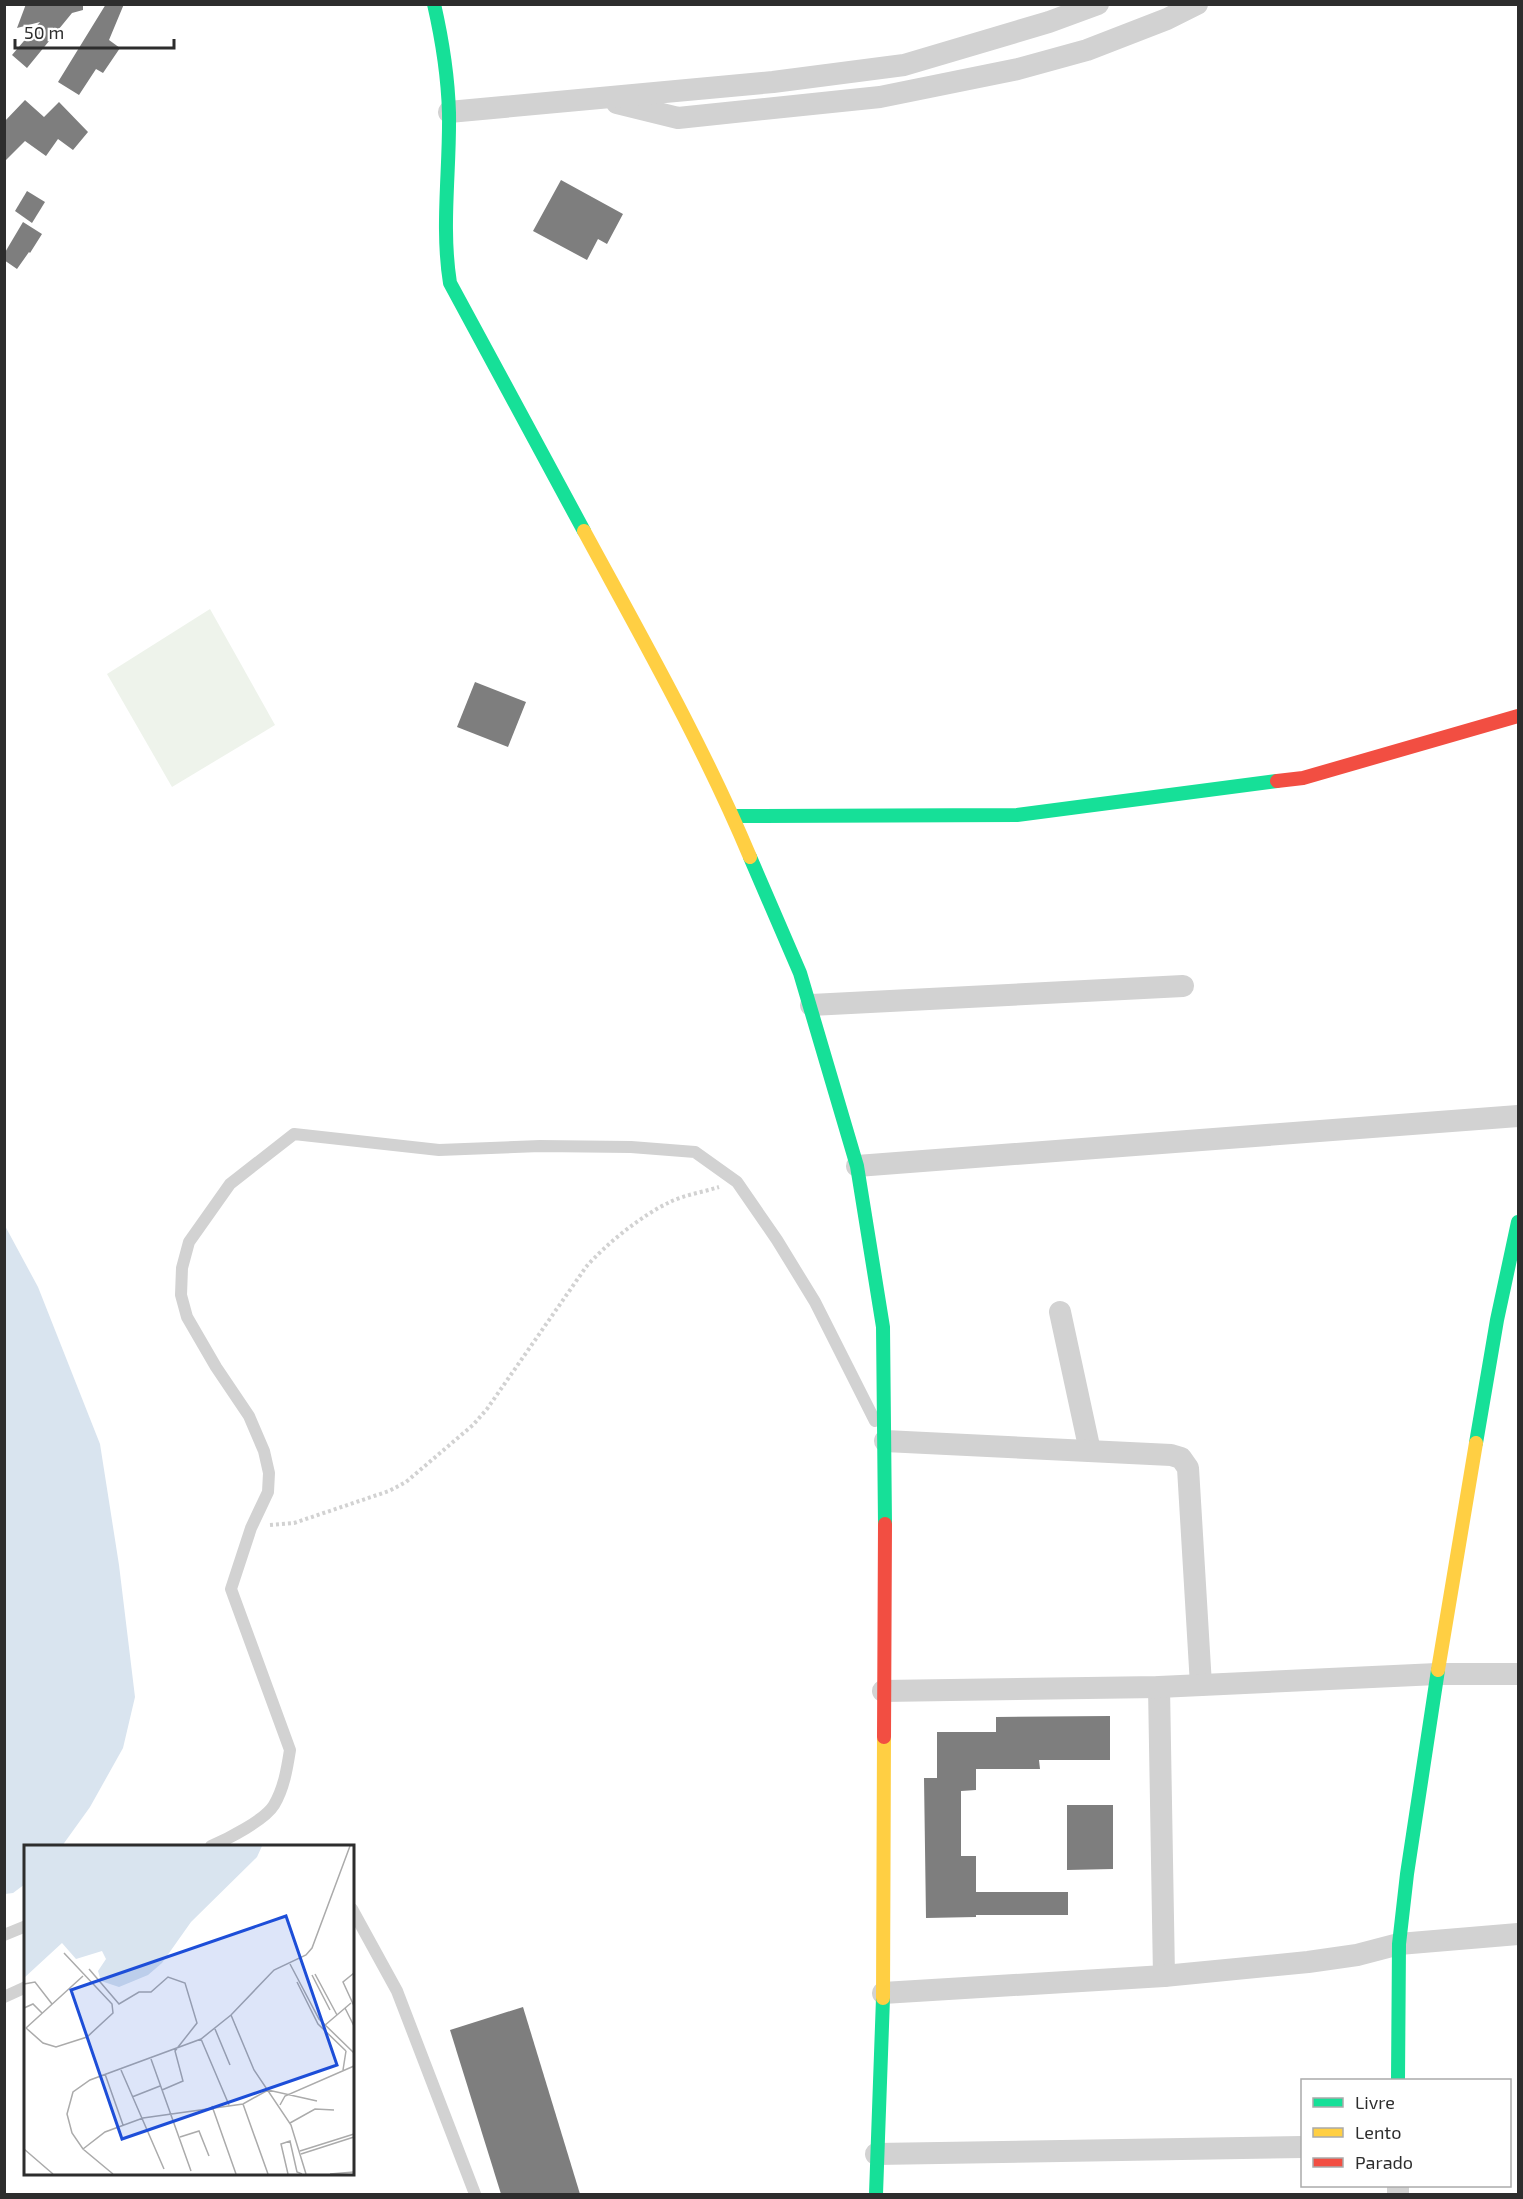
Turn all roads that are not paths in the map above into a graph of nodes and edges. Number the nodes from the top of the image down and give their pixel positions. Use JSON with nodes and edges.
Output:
{"nodes":[{"id":1,"x":434,"y":4,"type":"edge"},
{"id":2,"x":1098,"y":4,"type":"edge"},
{"id":3,"x":1197,"y":4,"type":"edge"},
{"id":4,"x":604,"y":99,"type":"junction"},
{"id":5,"x":449,"y":112,"type":"junction"},
{"id":6,"x":1518,"y":716,"type":"edge"},
{"id":7,"x":733,"y":816,"type":"junction"},
{"id":8,"x":1183,"y":986,"type":"dead end"},
{"id":9,"x":811,"y":1005,"type":"junction"},
{"id":10,"x":1518,"y":1116,"type":"edge"},
{"id":11,"x":857,"y":1166,"type":"junction"},
{"id":12,"x":1518,"y":1222,"type":"edge"},
{"id":13,"x":1512,"y":1273,"type":"edge"},
{"id":14,"x":1060,"y":1312,"type":"dead end"},
{"id":15,"x":885,"y":1441,"type":"junction"},
{"id":16,"x":1090,"y":1451,"type":"junction"},
{"id":17,"x":1437,"y":1674,"type":"junction"},
{"id":18,"x":1518,"y":1674,"type":"edge"},
{"id":19,"x":1201,"y":1684,"type":"junction"},
{"id":20,"x":1159,"y":1687,"type":"junction"},
{"id":21,"x":883,"y":1691,"type":"junction"},
{"id":22,"x":214,"y":1845,"type":"edge"},
{"id":23,"x":354,"y":1914,"type":"edge"},
{"id":24,"x":24,"y":1927,"type":"edge"},
{"id":25,"x":1518,"y":1934,"type":"edge"},
{"id":26,"x":4,"y":1935,"type":"edge"},
{"id":27,"x":1399,"y":1944,"type":"junction"},
{"id":28,"x":1164,"y":1976,"type":"junction"},
{"id":29,"x":24,"y":1988,"type":"edge"},
{"id":30,"x":883,"y":1993,"type":"junction"},
{"id":31,"x":4,"y":1997,"type":"edge"},
{"id":32,"x":1398,"y":2079,"type":"edge"},
{"id":33,"x":1301,"y":2147,"type":"edge"},
{"id":34,"x":876,"y":2154,"type":"junction"},
{"id":35,"x":475,"y":2194,"type":"edge"},
{"id":36,"x":876,"y":2194,"type":"edge"}],
"edges":[{"from":1,"to":5,"type":"street"},
{"from":2,"to":4,"type":"street"},
{"from":3,"to":4,"type":"street"},
{"from":4,"to":5,"type":"street"},
{"from":5,"to":7,"type":"street"},
{"from":6,"to":7,"type":"street"},
{"from":7,"to":9,"type":"street"},
{"from":8,"to":9,"type":"street"},
{"from":9,"to":11,"type":"street"},
{"from":10,"to":11,"type":"street"},
{"from":11,"to":15,"type":"street"},
{"from":12,"to":13,"type":"street"},
{"from":13,"to":17,"type":"street"},
{"from":14,"to":16,"type":"street"},
{"from":15,"to":16,"type":"street"},
{"from":15,"to":21,"type":"street"},
{"from":15,"to":22,"type":"lane"},
{"from":16,"to":19,"type":"street"},
{"from":17,"to":18,"type":"street"},
{"from":17,"to":19,"type":"street"},
{"from":17,"to":27,"type":"street"},
{"from":19,"to":20,"type":"street"},
{"from":20,"to":21,"type":"street"},
{"from":20,"to":28,"type":"street"},
{"from":21,"to":30,"type":"street"},
{"from":23,"to":35,"type":"lane"},
{"from":24,"to":26,"type":"lane"},
{"from":25,"to":27,"type":"street"},
{"from":27,"to":28,"type":"street"},
{"from":27,"to":32,"type":"street"},
{"from":28,"to":30,"type":"street"},
{"from":29,"to":31,"type":"lane"},
{"from":30,"to":34,"type":"street"},
{"from":33,"to":34,"type":"street"},
{"from":34,"to":36,"type":"street"}]}
